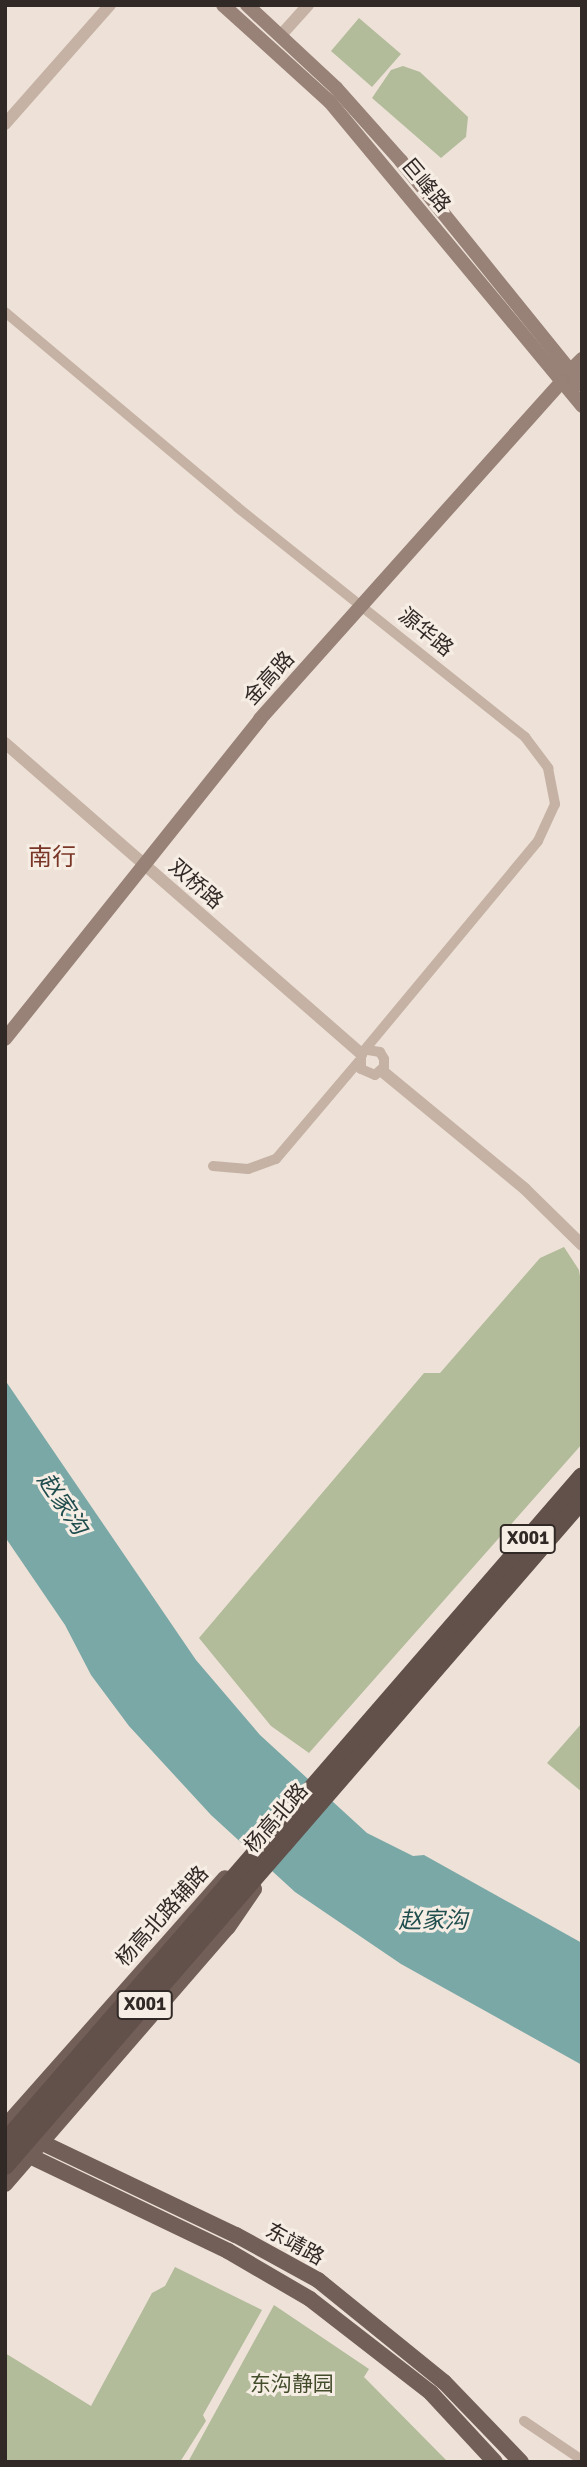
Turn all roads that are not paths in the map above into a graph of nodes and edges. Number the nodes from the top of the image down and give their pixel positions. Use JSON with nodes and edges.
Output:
{"nodes":[{"id":1,"x":110,"y":5,"type":"edge"},
{"id":2,"x":223,"y":5,"type":"edge"},
{"id":3,"x":247,"y":5,"type":"edge"},
{"id":4,"x":308,"y":5,"type":"edge"},
{"id":5,"x":282,"y":34,"type":"junction"},
{"id":6,"x":271,"y":47,"type":"junction"},
{"id":7,"x":5,"y":124,"type":"edge"},
{"id":8,"x":5,"y":312,"type":"edge"},
{"id":9,"x":582,"y":359,"type":"edge"},
{"id":10,"x":571,"y":370,"type":"junction"},
{"id":11,"x":561,"y":382,"type":"junction"},
{"id":12,"x":582,"y":385,"type":"edge"},
{"id":13,"x":582,"y":406,"type":"edge"},
{"id":14,"x":363,"y":605,"type":"junction"},
{"id":15,"x":5,"y":743,"type":"edge"},
{"id":16,"x":143,"y":863,"type":"junction"},
{"id":17,"x":5,"y":1039,"type":"edge"},
{"id":18,"x":363,"y":1055,"type":"junction"},
{"id":19,"x":382,"y":1071,"type":"junction"},
{"id":20,"x":214,"y":1166,"type":"dead end"},
{"id":21,"x":582,"y":1245,"type":"edge"},
{"id":22,"x":582,"y":1476,"type":"edge"},
{"id":23,"x":582,"y":1500,"type":"edge"},
{"id":24,"x":480,"y":1606,"type":"junction"},
{"id":25,"x":279,"y":1838,"type":"junction"},
{"id":26,"x":6,"y":2133,"type":"edge"},
{"id":27,"x":42,"y":2141,"type":"junction"},
{"id":28,"x":32,"y":2158,"type":"junction"},
{"id":29,"x":5,"y":2166,"type":"edge"},
{"id":30,"x":5,"y":2184,"type":"edge"},
{"id":31,"x":524,"y":2421,"type":"dead end"},
{"id":32,"x":582,"y":2460,"type":"edge"},
{"id":33,"x":495,"y":2462,"type":"edge"},
{"id":34,"x":522,"y":2462,"type":"edge"}],
"edges":[{"from":1,"to":7,"type":"street"},
{"from":2,"to":6,"type":"main road","name":"巨峰路"},
{"from":3,"to":5,"type":"main road","name":"巨峰路"},
{"from":4,"to":5,"type":"street"},
{"from":5,"to":6,"type":"street"},
{"from":5,"to":10,"type":"main road","name":"巨峰路"},
{"from":6,"to":11,"type":"main road","name":"巨峰路"},
{"from":8,"to":14,"type":"street","name":"源华路"},
{"from":9,"to":10,"type":"main road","name":"金高路"},
{"from":10,"to":11,"type":"street","name":"金高路"},
{"from":10,"to":12,"type":"main road","name":"巨峰路"},
{"from":11,"to":13,"type":"main road","name":"巨峰路"},
{"from":11,"to":14,"type":"main road","name":"金高路"},
{"from":14,"to":16,"type":"main road","name":"金高路"},
{"from":14,"to":18,"type":"street","name":"源华路"},
{"from":15,"to":16,"type":"street","name":"双桥路"},
{"from":16,"to":17,"type":"main road","name":"金高路"},
{"from":16,"to":18,"type":"street","name":"双桥路"},
{"from":18,"to":19,"type":"street"},
{"from":18,"to":19,"type":"street"},
{"from":18,"to":20,"type":"street","name":"源华路"},
{"from":19,"to":21,"type":"street"},
{"from":22,"to":24,"type":"highway","name":"杨高北路","number":"X001"},
{"from":23,"to":24,"type":"highway","name":"杨高北路","number":"X001"},
{"from":24,"to":25,"type":"highway","name":"杨高北路","number":"X001"},
{"from":25,"to":26,"type":"highway","name":"杨高北路","number":"X001","bridge":true},
{"from":25,"to":26,"type":"main road","name":"杨高北路辅路","number":"X001","bridge":true},
{"from":25,"to":27,"type":"main road","number":"X001","bridge":true},
{"from":25,"to":29,"type":"highway","name":"杨高北路","number":"X001","bridge":true},
{"from":26,"to":27,"type":"main road","name":"东靖路"},
{"from":26,"to":28,"type":"main road","name":"东靖路"},
{"from":27,"to":28,"type":"main road","number":"X001"},
{"from":27,"to":34,"type":"main road","name":"东靖路"},
{"from":28,"to":30,"type":"main road","number":"X001"},
{"from":28,"to":33,"type":"main road","name":"东靖路"},
{"from":31,"to":32,"type":"street"}]}
